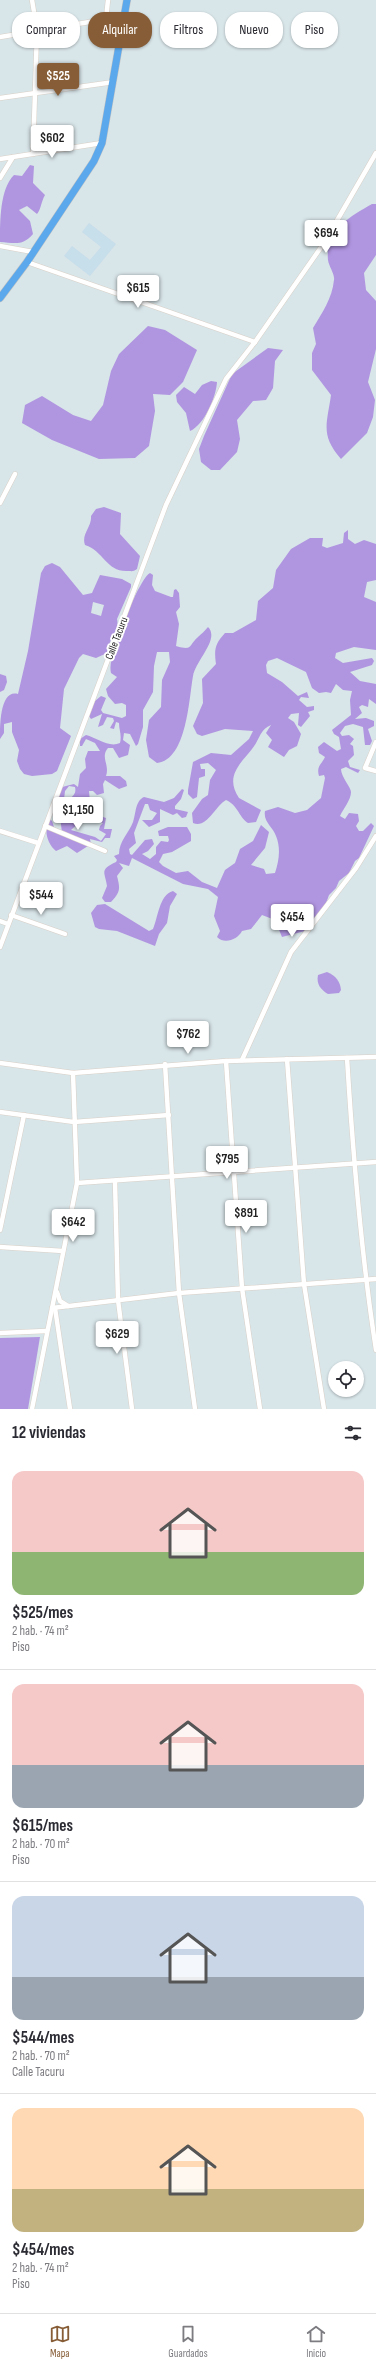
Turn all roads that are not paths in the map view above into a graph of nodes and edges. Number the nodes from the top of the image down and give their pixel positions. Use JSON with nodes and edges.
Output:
{"nodes":[{"id":1,"x":32,"y":0,"type":"edge"},
{"id":2,"x":108,"y":0,"type":"edge"},
{"id":3,"x":128,"y":0,"type":"edge"},
{"id":4,"x":34,"y":12,"type":"edge"},
{"id":5,"x":107,"y":12,"type":"edge"},
{"id":6,"x":126,"y":12,"type":"edge"},
{"id":7,"x":12,"y":35,"type":"edge"},
{"id":8,"x":0,"y":37,"type":"edge"},
{"id":9,"x":36,"y":48,"type":"edge"},
{"id":10,"x":120,"y":48,"type":"edge"},
{"id":11,"x":114,"y":82,"type":"junction"},
{"id":12,"x":35,"y":92,"type":"junction"},
{"id":13,"x":0,"y":98,"type":"edge"},
{"id":14,"x":102,"y":143,"type":"junction"},
{"id":15,"x":376,"y":153,"type":"edge"},
{"id":16,"x":33,"y":154,"type":"junction"},
{"id":17,"x":13,"y":157,"type":"junction"},
{"id":18,"x":0,"y":159,"type":"edge"},
{"id":19,"x":0,"y":178,"type":"edge"},
{"id":20,"x":0,"y":246,"type":"edge"},
{"id":21,"x":33,"y":252,"type":"junction"},
{"id":22,"x":27,"y":262,"type":"junction"},
{"id":23,"x":0,"y":298,"type":"edge"},
{"id":24,"x":255,"y":342,"type":"junction"},
{"id":25,"x":15,"y":474,"type":"dead end"},
{"id":26,"x":0,"y":503,"type":"edge"},
{"id":27,"x":376,"y":742,"type":"edge"},
{"id":28,"x":376,"y":771,"type":"edge"},
{"id":29,"x":45,"y":826,"type":"junction"},
{"id":30,"x":0,"y":831,"type":"edge"},
{"id":31,"x":376,"y":836,"type":"edge"},
{"id":32,"x":38,"y":844,"type":"junction"},
{"id":33,"x":105,"y":851,"type":"dead end"},
{"id":34,"x":11,"y":915,"type":"junction"},
{"id":35,"x":0,"y":921,"type":"edge"},
{"id":36,"x":8,"y":924,"type":"junction"},
{"id":37,"x":65,"y":934,"type":"dead end"},
{"id":38,"x":0,"y":947,"type":"edge"},
{"id":39,"x":376,"y":1057,"type":"edge"},
{"id":40,"x":347,"y":1058,"type":"junction"},
{"id":41,"x":287,"y":1059,"type":"junction"},
{"id":42,"x":242,"y":1060,"type":"junction"},
{"id":43,"x":226,"y":1061,"type":"junction"},
{"id":44,"x":0,"y":1063,"type":"edge"},
{"id":45,"x":165,"y":1064,"type":"junction"},
{"id":46,"x":73,"y":1073,"type":"junction"},
{"id":47,"x":0,"y":1112,"type":"edge"},
{"id":48,"x":24,"y":1115,"type":"junction"},
{"id":49,"x":169,"y":1115,"type":"junction"},
{"id":50,"x":74,"y":1122,"type":"junction"},
{"id":51,"x":376,"y":1162,"type":"edge"},
{"id":52,"x":353,"y":1163,"type":"junction"},
{"id":53,"x":294,"y":1167,"type":"junction"},
{"id":54,"x":233,"y":1171,"type":"junction"},
{"id":55,"x":173,"y":1176,"type":"junction"},
{"id":56,"x":115,"y":1181,"type":"junction"},
{"id":57,"x":77,"y":1182,"type":"junction"},
{"id":58,"x":0,"y":1230,"type":"edge"},
{"id":59,"x":0,"y":1247,"type":"edge"},
{"id":60,"x":63,"y":1251,"type":"junction"},
{"id":61,"x":376,"y":1279,"type":"edge"},
{"id":62,"x":365,"y":1280,"type":"junction"},
{"id":63,"x":304,"y":1284,"type":"junction"},
{"id":64,"x":242,"y":1288,"type":"junction"},
{"id":65,"x":56,"y":1290,"type":"junction"},
{"id":66,"x":179,"y":1293,"type":"junction"},
{"id":67,"x":118,"y":1300,"type":"junction"},
{"id":68,"x":69,"y":1306,"type":"junction"},
{"id":69,"x":54,"y":1308,"type":"junction"},
{"id":70,"x":46,"y":1331,"type":"junction"},
{"id":71,"x":0,"y":1333,"type":"edge"},
{"id":72,"x":376,"y":1350,"type":"edge"},
{"id":73,"x":32,"y":1409,"type":"edge"},
{"id":74,"x":70,"y":1409,"type":"edge"},
{"id":75,"x":132,"y":1409,"type":"edge"},
{"id":76,"x":194,"y":1409,"type":"edge"},
{"id":77,"x":260,"y":1409,"type":"edge"},
{"id":78,"x":324,"y":1409,"type":"edge"}],
"edges":[{"from":1,"to":4,"type":"street"},
{"from":2,"to":5,"type":"street"},
{"from":3,"to":6,"type":"main road"},
{"from":7,"to":8,"type":"street"},
{"from":9,"to":12,"type":"street"},
{"from":10,"to":11,"type":"main road"},
{"from":11,"to":12,"type":"street"},
{"from":11,"to":14,"type":"main road"},
{"from":12,"to":13,"type":"street"},
{"from":12,"to":16,"type":"street"},
{"from":14,"to":16,"type":"street"},
{"from":14,"to":21,"type":"main road"},
{"from":15,"to":24,"type":"street","name":"Calle Tacuru"},
{"from":16,"to":17,"type":"street"},
{"from":17,"to":18,"type":"street"},
{"from":17,"to":19,"type":"street"},
{"from":20,"to":21,"type":"street"},
{"from":21,"to":22,"type":"main road"},
{"from":22,"to":23,"type":"main road"},
{"from":22,"to":24,"type":"street"},
{"from":24,"to":29,"type":"street","name":"Calle Tacuru"},
{"from":25,"to":26,"type":"street"},
{"from":27,"to":28,"type":"street"},
{"from":29,"to":32,"type":"street","name":"Calle Tacuru"},
{"from":29,"to":33,"type":"street"},
{"from":30,"to":32,"type":"street"},
{"from":31,"to":42,"type":"street"},
{"from":32,"to":34,"type":"street","name":"Calle Tacuru"},
{"from":34,"to":36,"type":"street","name":"Calle Tacuru"},
{"from":34,"to":37,"type":"street"},
{"from":35,"to":36,"type":"street"},
{"from":36,"to":38,"type":"street","name":"Calle Tacuru"},
{"from":39,"to":40,"type":"street"},
{"from":40,"to":41,"type":"street"},
{"from":40,"to":52,"type":"street"},
{"from":41,"to":42,"type":"street"},
{"from":41,"to":53,"type":"street"},
{"from":42,"to":43,"type":"street"},
{"from":43,"to":45,"type":"street"},
{"from":43,"to":54,"type":"street"},
{"from":44,"to":46,"type":"street"},
{"from":45,"to":46,"type":"street"},
{"from":45,"to":49,"type":"street"},
{"from":46,"to":50,"type":"street"},
{"from":47,"to":48,"type":"street"},
{"from":48,"to":50,"type":"street"},
{"from":48,"to":58,"type":"street"},
{"from":49,"to":50,"type":"street"},
{"from":49,"to":55,"type":"street"},
{"from":50,"to":57,"type":"street"},
{"from":51,"to":52,"type":"street"},
{"from":52,"to":53,"type":"street"},
{"from":52,"to":62,"type":"street"},
{"from":53,"to":54,"type":"street"},
{"from":53,"to":63,"type":"street"},
{"from":54,"to":55,"type":"street"},
{"from":54,"to":64,"type":"street"},
{"from":55,"to":56,"type":"street"},
{"from":55,"to":66,"type":"street"},
{"from":56,"to":57,"type":"street"},
{"from":56,"to":67,"type":"street"},
{"from":57,"to":60,"type":"street"},
{"from":59,"to":60,"type":"street"},
{"from":60,"to":65,"type":"street"},
{"from":61,"to":62,"type":"street"},
{"from":62,"to":63,"type":"street"},
{"from":62,"to":72,"type":"street"},
{"from":63,"to":64,"type":"street"},
{"from":63,"to":78,"type":"street"},
{"from":64,"to":66,"type":"street"},
{"from":64,"to":77,"type":"street"},
{"from":65,"to":68,"type":"street"},
{"from":65,"to":69,"type":"street"},
{"from":66,"to":67,"type":"street"},
{"from":66,"to":76,"type":"street"},
{"from":67,"to":68,"type":"street"},
{"from":67,"to":75,"type":"street"},
{"from":68,"to":69,"type":"street"},
{"from":69,"to":70,"type":"street"},
{"from":69,"to":74,"type":"street"},
{"from":70,"to":71,"type":"street"},
{"from":70,"to":73,"type":"street"}]}
